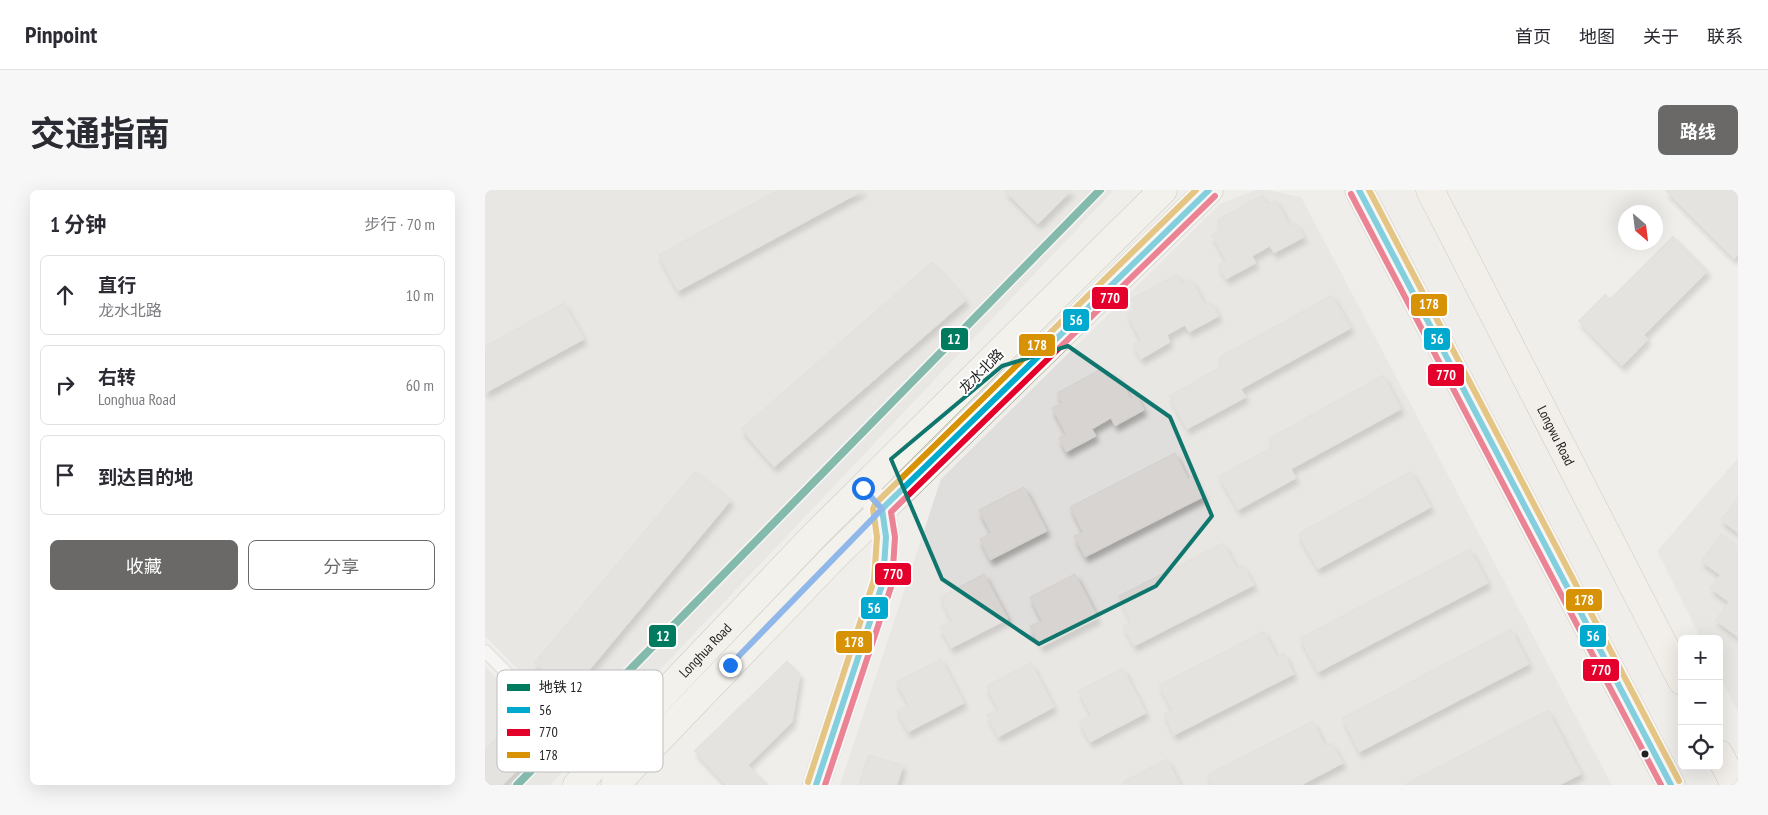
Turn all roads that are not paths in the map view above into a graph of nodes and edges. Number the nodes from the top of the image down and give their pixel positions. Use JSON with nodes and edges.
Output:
{"nodes":[{"id":1,"x":1163,"y":190,"type":"edge"},
{"id":2,"x":1209,"y":190,"type":"edge"},
{"id":3,"x":1359,"y":190,"type":"edge"},
{"id":4,"x":1430,"y":190,"type":"edge"},
{"id":5,"x":863,"y":488,"type":"junction"},
{"id":6,"x":882,"y":509,"type":"junction"},
{"id":7,"x":813,"y":537,"type":"joint"},
{"id":8,"x":485,"y":651,"type":"edge"},
{"id":9,"x":504,"y":670,"type":"edge"},
{"id":10,"x":1681,"y":680,"type":"edge"},
{"id":11,"x":663,"y":695,"type":"edge"},
{"id":12,"x":663,"y":735,"type":"edge"},
{"id":13,"x":1723,"y":762,"type":"edge"},
{"id":14,"x":589,"y":772,"type":"edge"},
{"id":15,"x":628,"y":772,"type":"edge"},
{"id":16,"x":577,"y":785,"type":"edge"},
{"id":17,"x":615,"y":785,"type":"edge"},
{"id":18,"x":816,"y":785,"type":"edge"},
{"id":19,"x":1671,"y":785,"type":"edge"},
{"id":20,"x":1735,"y":785,"type":"edge"}],
"edges":[{"from":1,"to":5,"type":"main road","name":"龙水北路"},
{"from":2,"to":6,"type":"main road","name":"Longhua Road"},
{"from":3,"to":19,"type":"main road"},
{"from":4,"to":10,"type":"main road","name":"Longwu Road"},
{"from":5,"to":6,"type":"street"},
{"from":5,"to":7,"type":"main road","name":"龙水北路"},
{"from":6,"to":12,"type":"main road","name":"Longhua Road"},
{"from":6,"to":18,"type":"street"},
{"from":7,"to":11,"type":"main road","name":"Longhua Road"},
{"from":8,"to":9,"type":"lane"},
{"from":13,"to":20,"type":"main road"},
{"from":14,"to":16,"type":"main road","name":"Longhua Road"},
{"from":15,"to":17,"type":"main road","name":"Longhua Road"}]}
